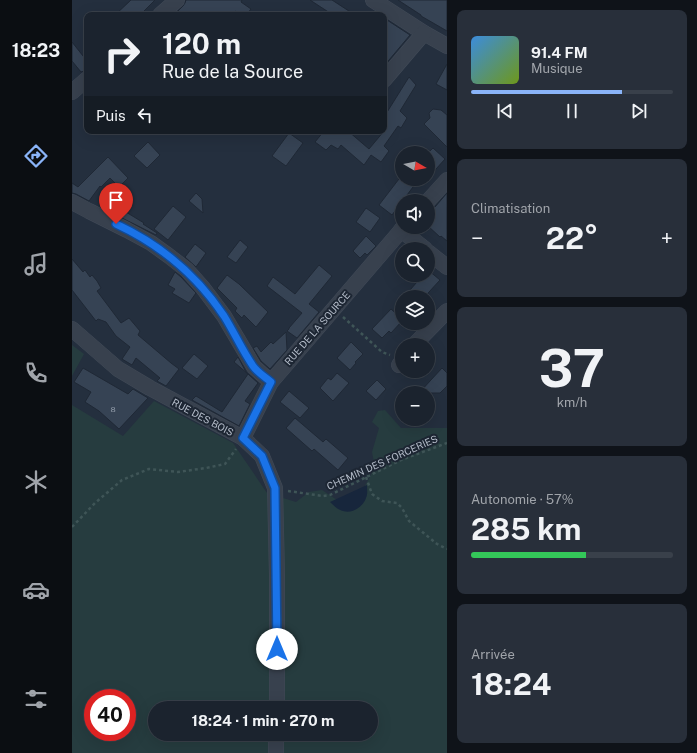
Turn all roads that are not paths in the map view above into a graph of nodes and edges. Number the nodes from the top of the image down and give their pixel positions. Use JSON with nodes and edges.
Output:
{"nodes":[{"id":1,"x":177,"y":0,"type":"edge"},
{"id":2,"x":373,"y":0,"type":"edge"},
{"id":3,"x":163,"y":12,"type":"edge"},
{"id":4,"x":424,"y":33,"type":"junction"},
{"id":5,"x":447,"y":46,"type":"edge"},
{"id":6,"x":387,"y":76,"type":"edge"},
{"id":7,"x":84,"y":82,"type":"edge"},
{"id":8,"x":72,"y":92,"type":"edge"},
{"id":9,"x":447,"y":180,"type":"edge"},
{"id":10,"x":434,"y":194,"type":"edge"},
{"id":11,"x":72,"y":202,"type":"edge"},
{"id":12,"x":398,"y":234,"type":"edge"},
{"id":13,"x":409,"y":234,"type":"edge"},
{"id":14,"x":418,"y":242,"type":"edge"},
{"id":15,"x":435,"y":258,"type":"edge"},
{"id":16,"x":447,"y":267,"type":"edge"},
{"id":17,"x":447,"y":311,"type":"edge"},
{"id":18,"x":72,"y":329,"type":"edge"},
{"id":19,"x":421,"y":338,"type":"edge"},
{"id":20,"x":271,"y":382,"type":"junction"},
{"id":21,"x":243,"y":438,"type":"junction"},
{"id":22,"x":276,"y":701,"type":"edge"},
{"id":23,"x":276,"y":741,"type":"edge"},
{"id":24,"x":276,"y":753,"type":"edge"}],
"edges":[{"from":1,"to":3,"type":"street"},
{"from":2,"to":4,"type":"street"},
{"from":4,"to":5,"type":"street"},
{"from":4,"to":6,"type":"street"},
{"from":7,"to":8,"type":"street"},
{"from":9,"to":10,"type":"street"},
{"from":11,"to":20,"type":"street"},
{"from":12,"to":20,"type":"street","name":"RUE DE LA SOURCE"},
{"from":13,"to":14,"type":"street"},
{"from":15,"to":16,"type":"street"},
{"from":17,"to":19,"type":"street"},
{"from":18,"to":21,"type":"street","name":"RUE DES BOIS"},
{"from":20,"to":21,"type":"street","name":"RUE DE LA SOURCE"},
{"from":21,"to":22,"type":"street","name":"RUE DES BOIS"},
{"from":23,"to":24,"type":"street"}]}
